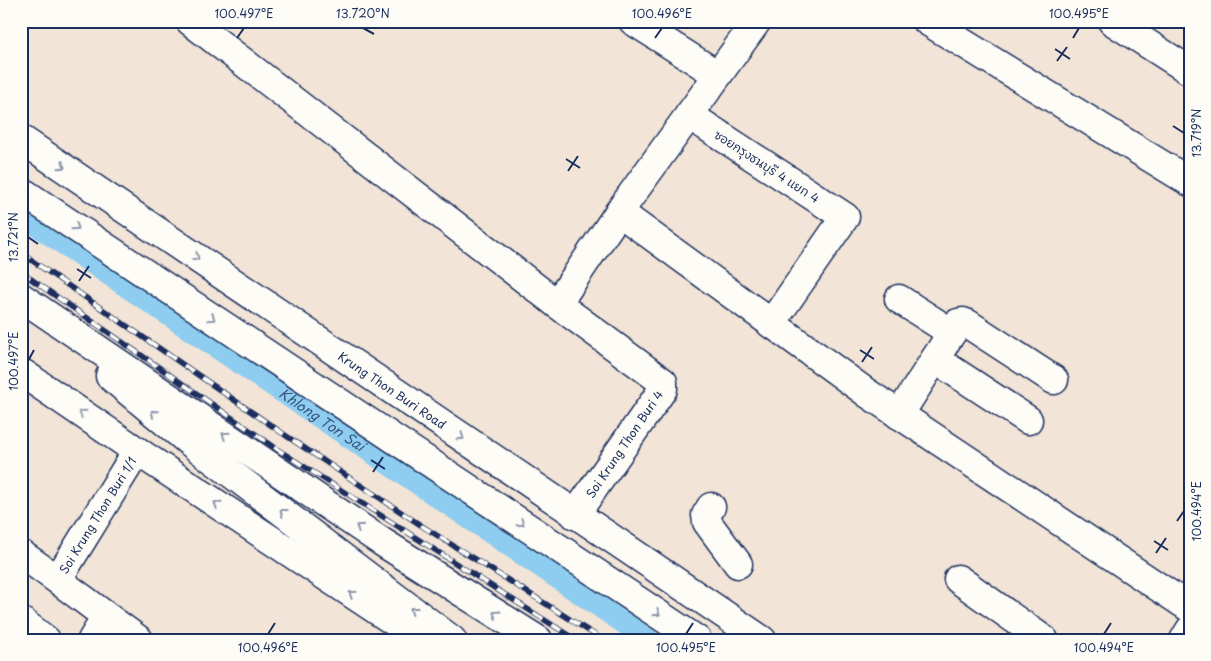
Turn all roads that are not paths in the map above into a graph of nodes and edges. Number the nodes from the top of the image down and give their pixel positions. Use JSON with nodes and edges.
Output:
{"nodes":[{"id":1,"x":190,"y":21,"type":"edge"},
{"id":2,"x":633,"y":21,"type":"edge"},
{"id":3,"x":757,"y":21,"type":"edge"},
{"id":4,"x":928,"y":21,"type":"edge"},
{"id":5,"x":1112,"y":21,"type":"edge"},
{"id":6,"x":1190,"y":71,"type":"edge"},
{"id":7,"x":718,"y":75,"type":"junction"},
{"id":8,"x":689,"y":115,"type":"junction"},
{"id":9,"x":21,"y":139,"type":"edge"},
{"id":10,"x":1190,"y":182,"type":"edge"},
{"id":11,"x":21,"y":191,"type":"edge"},
{"id":12,"x":619,"y":212,"type":"junction"},
{"id":13,"x":23,"y":298,"type":"edge"},
{"id":14,"x":899,"y":299,"type":"dead end"},
{"id":15,"x":557,"y":304,"type":"junction"},
{"id":16,"x":772,"y":324,"type":"junction"},
{"id":17,"x":952,"y":333,"type":"junction"},
{"id":18,"x":934,"y":359,"type":"junction"},
{"id":19,"x":21,"y":372,"type":"edge"},
{"id":20,"x":1054,"y":380,"type":"dead end"},
{"id":21,"x":320,"y":390,"type":"junction"},
{"id":22,"x":899,"y":415,"type":"junction"},
{"id":23,"x":1028,"y":420,"type":"dead end"},
{"id":24,"x":137,"y":451,"type":"junction"},
{"id":25,"x":711,"y":507,"type":"dead end"},
{"id":26,"x":575,"y":515,"type":"junction"},
{"id":27,"x":21,"y":554,"type":"edge"},
{"id":28,"x":738,"y":564,"type":"dead end"},
{"id":29,"x":58,"y":579,"type":"junction"},
{"id":30,"x":958,"y":580,"type":"dead end"},
{"id":31,"x":1190,"y":608,"type":"edge"},
{"id":32,"x":21,"y":621,"type":"edge"},
{"id":33,"x":99,"y":628,"type":"edge"},
{"id":34,"x":1190,"y":630,"type":"edge"},
{"id":35,"x":46,"y":640,"type":"edge"},
{"id":36,"x":139,"y":640,"type":"edge"},
{"id":37,"x":422,"y":640,"type":"edge"},
{"id":38,"x":452,"y":640,"type":"edge"},
{"id":39,"x":538,"y":640,"type":"edge"},
{"id":40,"x":697,"y":640,"type":"edge"},
{"id":41,"x":752,"y":640,"type":"edge"},
{"id":42,"x":762,"y":640,"type":"edge"},
{"id":43,"x":1044,"y":640,"type":"edge"},
{"id":44,"x":1184,"y":640,"type":"edge"}],
"edges":[{"from":1,"to":15,"type":"main road"},
{"from":2,"to":7,"type":"main road"},
{"from":3,"to":7,"type":"main road"},
{"from":4,"to":10,"type":"main road"},
{"from":5,"to":6,"type":"main road"},
{"from":7,"to":8,"type":"main road"},
{"from":8,"to":12,"type":"main road"},
{"from":8,"to":16,"type":"main road","name":"ซอยกรุงธนบุรี 4 แยก 4"},
{"from":9,"to":26,"type":"main road","name":"Krung Thon Buri Road","one_way":true},
{"from":11,"to":21,"type":"main road","one_way":true},
{"from":12,"to":15,"type":"main road"},
{"from":12,"to":16,"type":"main road"},
{"from":38,"to":13,"type":"main road","one_way":true},
{"from":39,"to":13,"type":"main road","one_way":true},
{"from":14,"to":17,"type":"main road"},
{"from":15,"to":26,"type":"main road","name":"Soi Krung Thon Buri 4"},
{"from":16,"to":22,"type":"main road"},
{"from":17,"to":18,"type":"main road"},
{"from":17,"to":20,"type":"main road"},
{"from":18,"to":22,"type":"main road"},
{"from":18,"to":23,"type":"main road"},
{"from":24,"to":19,"type":"main road","one_way":true},
{"from":21,"to":40,"type":"main road","one_way":true},
{"from":21,"to":41,"type":"main road"},
{"from":22,"to":31,"type":"main road"},
{"from":24,"to":29,"type":"main road","name":"Soi Krung Thon Buri 1/1"},
{"from":37,"to":24,"type":"main road","one_way":true},
{"from":25,"to":28,"type":"main road"},
{"from":26,"to":42,"type":"main road","name":"Krung Thon Buri Road"},
{"from":27,"to":29,"type":"main road"},
{"from":29,"to":33,"type":"main road"},
{"from":30,"to":43,"type":"main road"},
{"from":32,"to":35,"type":"main road"},
{"from":33,"to":36,"type":"main road"},
{"from":34,"to":44,"type":"main road"}]}
